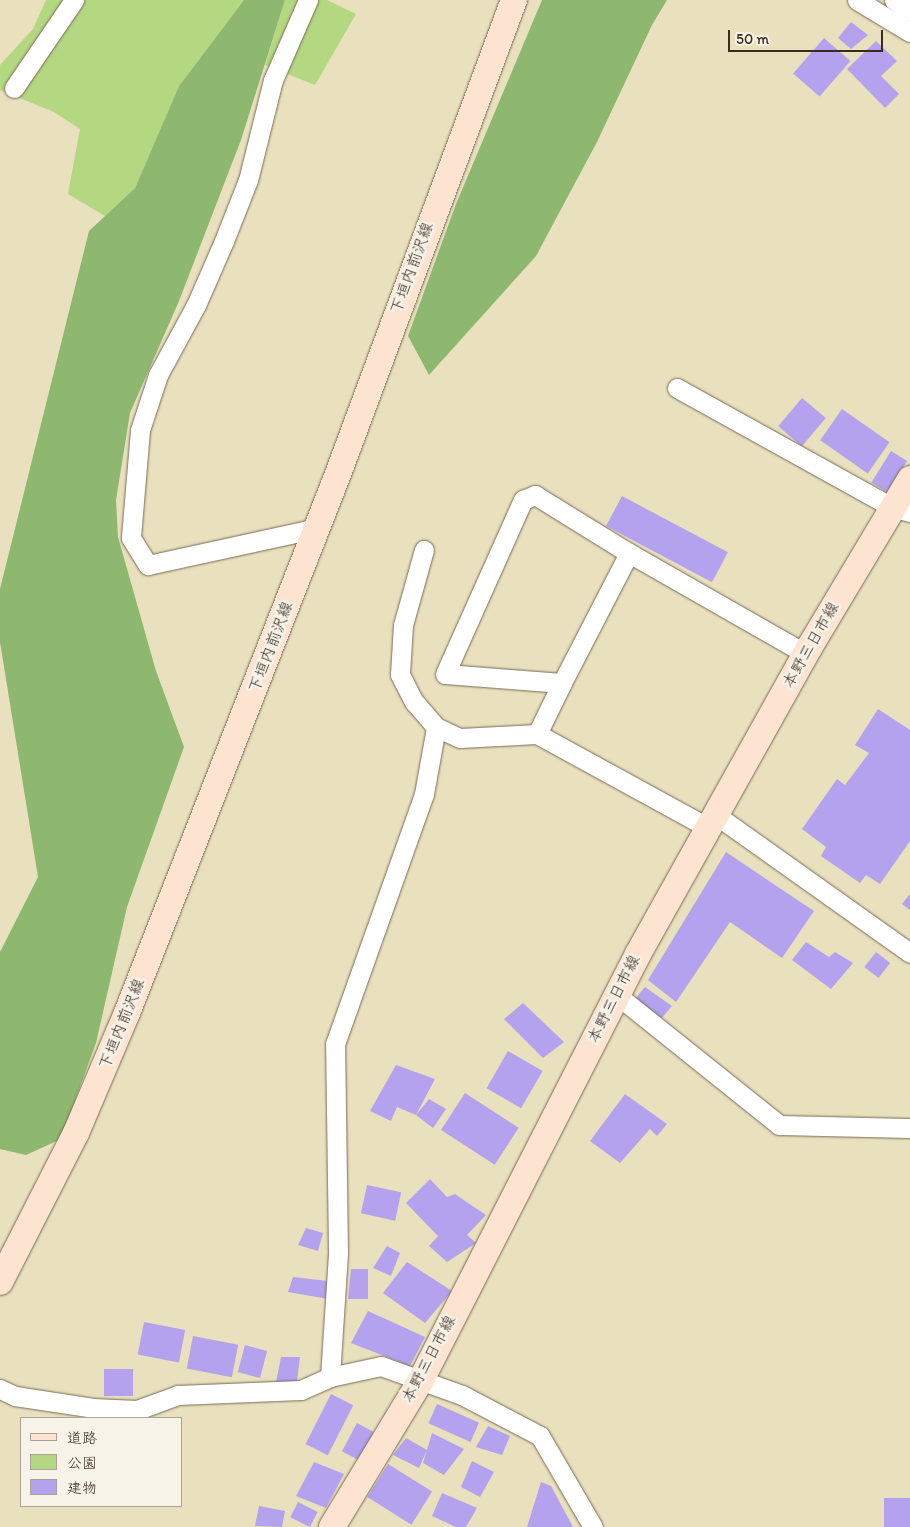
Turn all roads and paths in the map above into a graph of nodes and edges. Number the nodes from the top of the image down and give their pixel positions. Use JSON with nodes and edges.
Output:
{"nodes":[{"id":1,"x":74,"y":0,"type":"edge"},
{"id":2,"x":308,"y":0,"type":"edge"},
{"id":3,"x":514,"y":0,"type":"edge"},
{"id":4,"x":857,"y":0,"type":"edge"},
{"id":5,"x":894,"y":0,"type":"edge"},
{"id":6,"x":910,"y":11,"type":"edge"},
{"id":7,"x":910,"y":32,"type":"edge"},
{"id":8,"x":14,"y":88,"type":"dead end"},
{"id":9,"x":677,"y":388,"type":"dead end"},
{"id":10,"x":910,"y":479,"type":"edge"},
{"id":11,"x":901,"y":509,"type":"edge"},
{"id":12,"x":317,"y":528,"type":"junction"},
{"id":13,"x":424,"y":550,"type":"dead end"},
{"id":14,"x":629,"y":553,"type":"junction"},
{"id":15,"x":806,"y":654,"type":"junction"},
{"id":16,"x":562,"y":683,"type":"junction"},
{"id":17,"x":436,"y":727,"type":"junction"},
{"id":18,"x":538,"y":734,"type":"junction"},
{"id":19,"x":712,"y":822,"type":"junction"},
{"id":20,"x":910,"y":953,"type":"edge"},
{"id":21,"x":616,"y":995,"type":"junction"},
{"id":22,"x":910,"y":1128,"type":"edge"},
{"id":23,"x":0,"y":1282,"type":"edge"},
{"id":24,"x":330,"y":1377,"type":"junction"},
{"id":25,"x":421,"y":1380,"type":"junction"},
{"id":26,"x":0,"y":1389,"type":"edge"},
{"id":27,"x":332,"y":1527,"type":"edge"},
{"id":28,"x":594,"y":1527,"type":"edge"}],
"edges":[{"from":1,"to":8,"type":"street"},
{"from":2,"to":12,"type":"street"},
{"from":3,"to":12,"type":"main road","name":"下垣内前沢線"},
{"from":4,"to":7,"type":"street"},
{"from":5,"to":6,"type":"street"},
{"from":9,"to":11,"type":"street"},
{"from":10,"to":11,"type":"main road","name":"本野三日市線"},
{"from":11,"to":15,"type":"main road","name":"本野三日市線"},
{"from":12,"to":23,"type":"main road","name":"下垣内前沢線"},
{"from":13,"to":17,"type":"street"},
{"from":14,"to":15,"type":"street"},
{"from":14,"to":16,"type":"street"},
{"from":14,"to":16,"type":"street"},
{"from":15,"to":19,"type":"main road","name":"本野三日市線"},
{"from":16,"to":18,"type":"street"},
{"from":17,"to":18,"type":"street"},
{"from":17,"to":24,"type":"street"},
{"from":18,"to":19,"type":"street"},
{"from":19,"to":20,"type":"street"},
{"from":19,"to":21,"type":"main road","name":"本野三日市線"},
{"from":21,"to":22,"type":"street"},
{"from":21,"to":25,"type":"main road","name":"本野三日市線"},
{"from":24,"to":25,"type":"street"},
{"from":24,"to":26,"type":"street"},
{"from":25,"to":27,"type":"main road","name":"本野三日市線"},
{"from":25,"to":28,"type":"street"}]}
